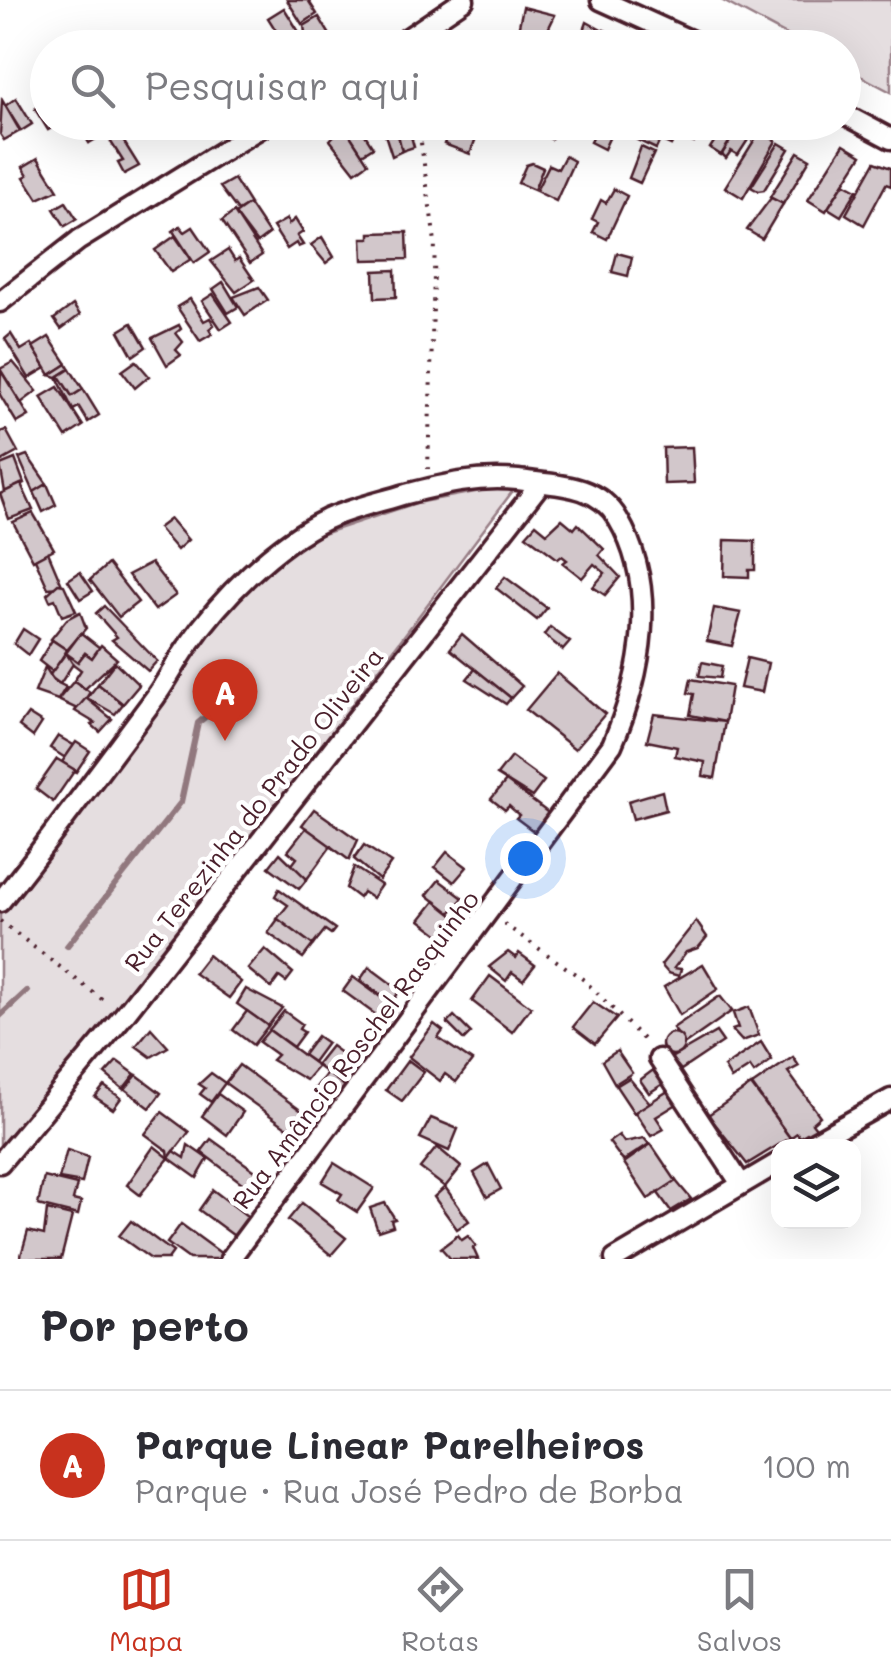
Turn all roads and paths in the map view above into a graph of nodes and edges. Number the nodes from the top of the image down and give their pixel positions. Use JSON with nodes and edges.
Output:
{"nodes":[{"id":1,"x":464,"y":0,"type":"edge"},
{"id":2,"x":601,"y":0,"type":"edge"},
{"id":3,"x":420,"y":30,"type":"edge"},
{"id":4,"x":668,"y":30,"type":"edge"},
{"id":5,"x":861,"y":123,"type":"edge"},
{"id":6,"x":241,"y":140,"type":"edge"},
{"id":7,"x":421,"y":140,"type":"edge"},
{"id":8,"x":891,"y":140,"type":"edge"},
{"id":9,"x":0,"y":302,"type":"edge"},
{"id":10,"x":541,"y":483,"type":"junction"},
{"id":11,"x":428,"y":489,"type":"junction"},
{"id":12,"x":0,"y":902,"type":"edge"},
{"id":13,"x":488,"y":913,"type":"junction"},
{"id":14,"x":0,"y":921,"type":"edge"},
{"id":15,"x":124,"y":1015,"type":"junction"},
{"id":16,"x":659,"y":1059,"type":"joint"},
{"id":17,"x":891,"y":1100,"type":"edge"},
{"id":18,"x":820,"y":1139,"type":"edge"},
{"id":19,"x":0,"y":1163,"type":"edge"},
{"id":20,"x":771,"y":1167,"type":"edge"},
{"id":21,"x":741,"y":1184,"type":"junction"},
{"id":22,"x":230,"y":1259,"type":"edge"},
{"id":23,"x":615,"y":1259,"type":"edge"}],
"edges":[{"from":1,"to":3,"type":"street"},
{"from":2,"to":4,"type":"street"},
{"from":5,"to":8,"type":"street"},
{"from":6,"to":9,"type":"street"},
{"from":7,"to":11,"type":"path"},
{"from":10,"to":11,"type":"street","name":"Rua Amâncio Roschel Rasquinho"},
{"from":10,"to":13,"type":"street","name":"Rua Amâncio Roschel Rasquinho"},
{"from":10,"to":15,"type":"street","name":"Rua Terezinha do Prado Oliveira"},
{"from":11,"to":12,"type":"street","name":"Rua Amâncio Roschel Rasquinho"},
{"from":13,"to":16,"type":"path"},
{"from":13,"to":22,"type":"street","name":"Rua Amâncio Roschel Rasquinho"},
{"from":14,"to":15,"type":"path"},
{"from":15,"to":19,"type":"street","name":"Rua Terezinha do Prado Oliveira"},
{"from":16,"to":21,"type":"street"},
{"from":17,"to":18,"type":"street"},
{"from":20,"to":21,"type":"street"},
{"from":21,"to":23,"type":"street"}]}
